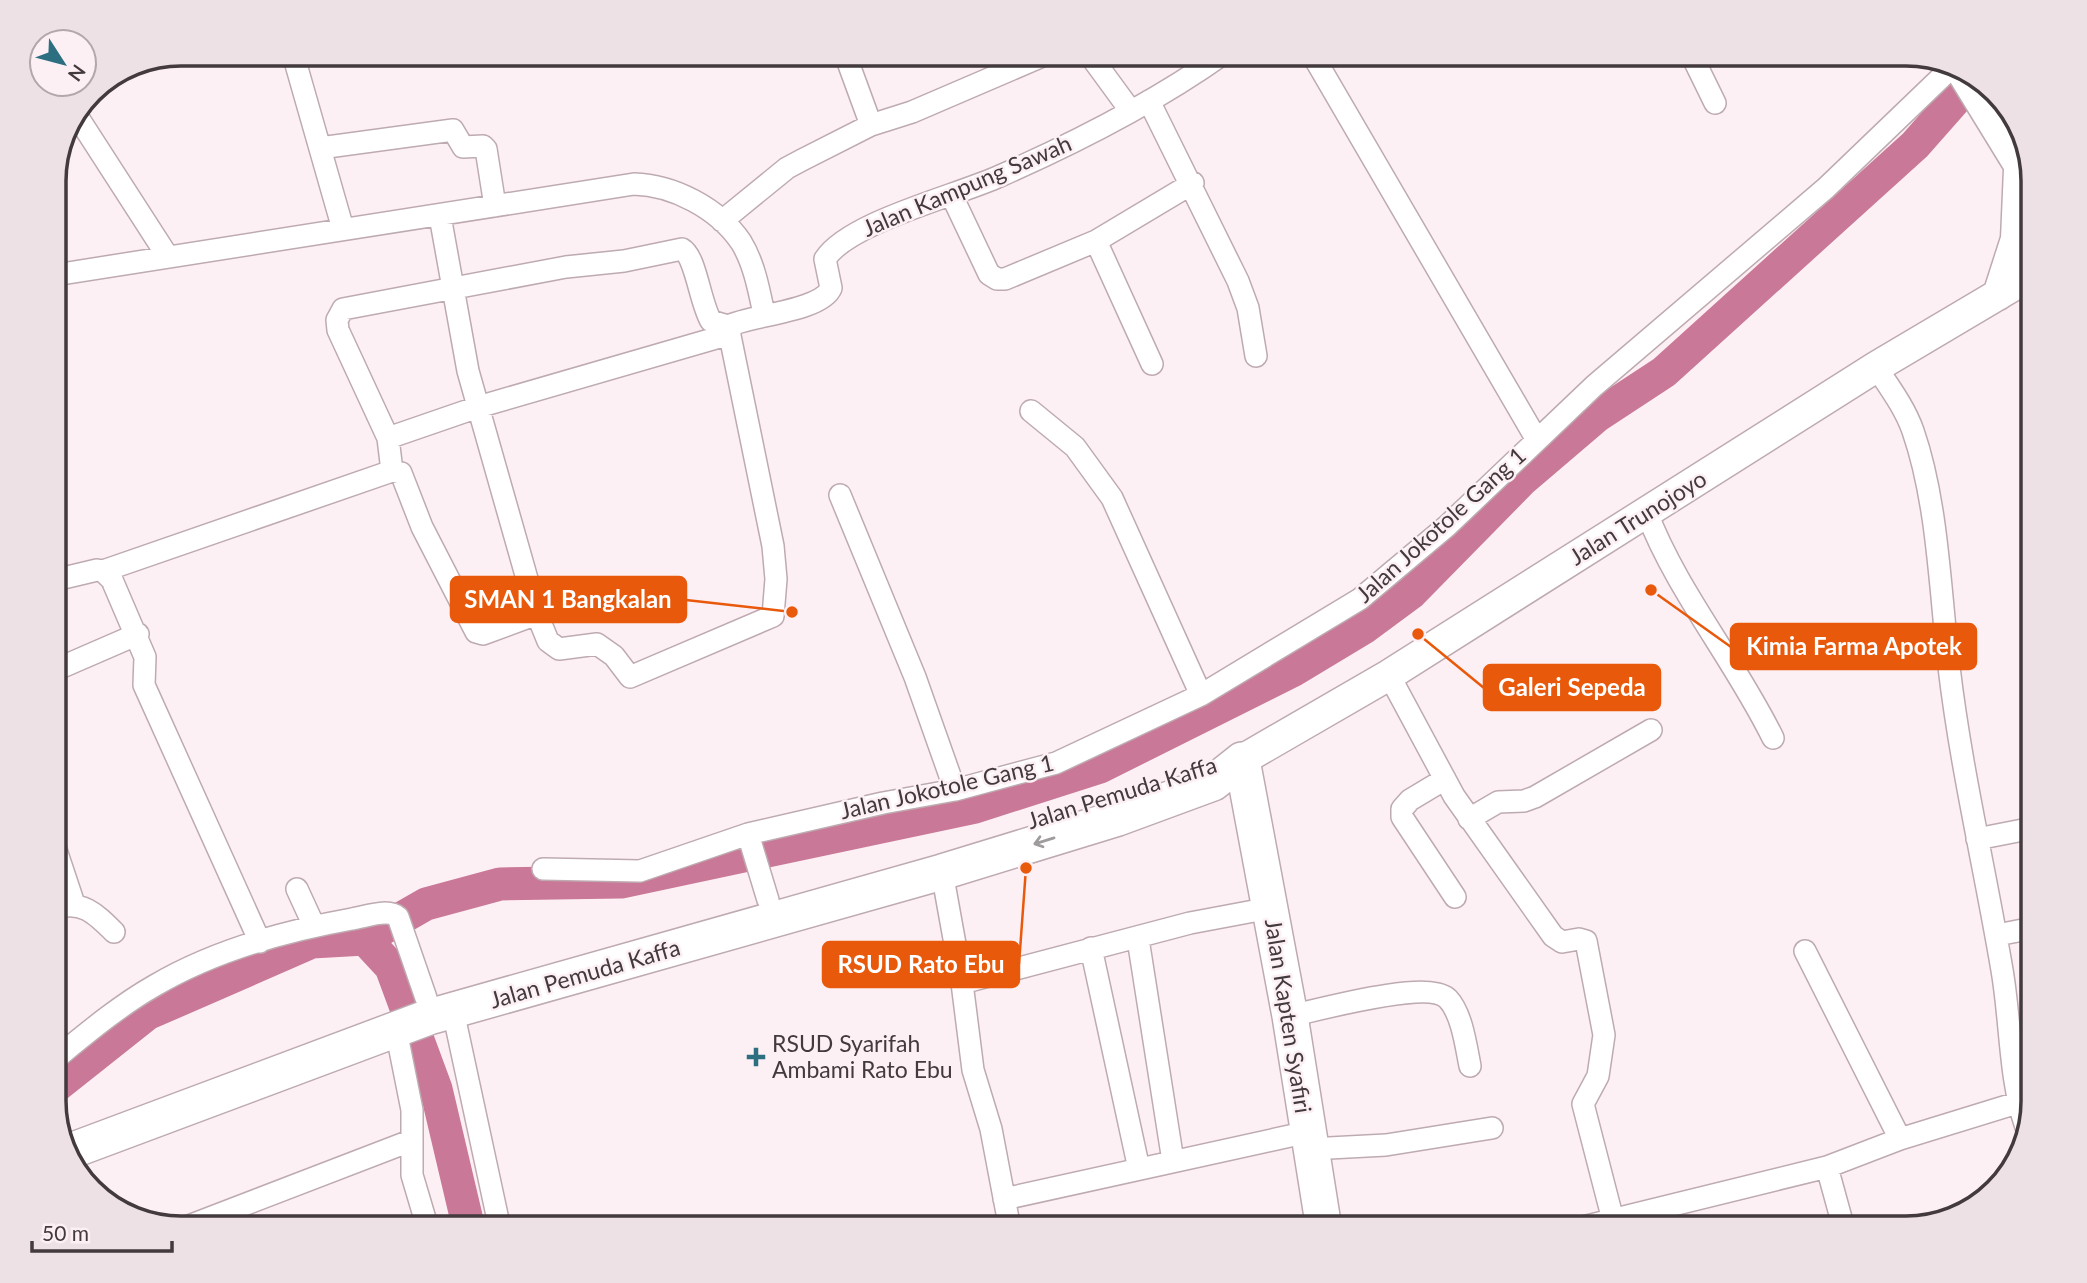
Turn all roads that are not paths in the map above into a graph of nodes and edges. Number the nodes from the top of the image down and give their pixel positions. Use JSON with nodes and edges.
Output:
{"nodes":[{"id":1,"x":296,"y":66,"type":"edge"},
{"id":2,"x":849,"y":66,"type":"edge"},
{"id":3,"x":1020,"y":66,"type":"edge"},
{"id":4,"x":1101,"y":66,"type":"edge"},
{"id":5,"x":1204,"y":66,"type":"edge"},
{"id":6,"x":1319,"y":66,"type":"edge"},
{"id":7,"x":1697,"y":66,"type":"edge"},
{"id":8,"x":1945,"y":73,"type":"edge"},
{"id":9,"x":1972,"y":88,"type":"edge"},
{"id":10,"x":1716,"y":103,"type":"dead end"},
{"id":11,"x":1140,"y":106,"type":"junction"},
{"id":12,"x":82,"y":124,"type":"edge"},
{"id":13,"x":871,"y":125,"type":"junction"},
{"id":14,"x":320,"y":148,"type":"junction"},
{"id":15,"x":2019,"y":166,"type":"edge"},
{"id":16,"x":1193,"y":183,"type":"junction"},
{"id":17,"x":952,"y":196,"type":"junction"},
{"id":18,"x":495,"y":206,"type":"junction"},
{"id":19,"x":2020,"y":214,"type":"edge"},
{"id":20,"x":440,"y":216,"type":"junction"},
{"id":21,"x":722,"y":220,"type":"junction"},
{"id":22,"x":343,"y":229,"type":"junction"},
{"id":23,"x":1096,"y":241,"type":"junction"},
{"id":24,"x":168,"y":257,"type":"junction"},
{"id":25,"x":67,"y":273,"type":"edge"},
{"id":26,"x":2020,"y":281,"type":"edge"},
{"id":27,"x":453,"y":288,"type":"junction"},
{"id":28,"x":1998,"y":295,"type":"junction"},
{"id":29,"x":764,"y":314,"type":"junction"},
{"id":30,"x":729,"y":330,"type":"junction"},
{"id":31,"x":1256,"y":356,"type":"dead end"},
{"id":32,"x":1152,"y":364,"type":"dead end"},
{"id":33,"x":1876,"y":367,"type":"junction"},
{"id":34,"x":478,"y":407,"type":"junction"},
{"id":35,"x":1031,"y":411,"type":"dead end"},
{"id":36,"x":388,"y":438,"type":"junction"},
{"id":37,"x":1537,"y":440,"type":"junction"},
{"id":38,"x":392,"y":471,"type":"junction"},
{"id":39,"x":840,"y":495,"type":"dead end"},
{"id":40,"x":1647,"y":513,"type":"junction"},
{"id":41,"x":103,"y":571,"type":"junction"},
{"id":42,"x":67,"y":577,"type":"edge"},
{"id":43,"x":537,"y":614,"type":"junction"},
{"id":44,"x":138,"y":634,"type":"junction"},
{"id":45,"x":67,"y":664,"type":"edge"},
{"id":46,"x":1389,"y":675,"type":"junction"},
{"id":47,"x":1201,"y":695,"type":"junction"},
{"id":48,"x":1651,"y":730,"type":"dead end"},
{"id":49,"x":1773,"y":738,"type":"dead end"},
{"id":50,"x":1242,"y":760,"type":"junction"},
{"id":51,"x":1445,"y":779,"type":"junction"},
{"id":52,"x":955,"y":790,"type":"junction"},
{"id":53,"x":1469,"y":819,"type":"junction"},
{"id":54,"x":2021,"y":830,"type":"edge"},
{"id":55,"x":749,"y":838,"type":"junction"},
{"id":56,"x":1977,"y":839,"type":"junction"},
{"id":57,"x":543,"y":869,"type":"dead end"},
{"id":58,"x":942,"y":873,"type":"junction"},
{"id":59,"x":297,"y":889,"type":"dead end"},
{"id":60,"x":1455,"y":897,"type":"dead end"},
{"id":61,"x":768,"y":900,"type":"junction"},
{"id":62,"x":67,"y":907,"type":"edge"},
{"id":63,"x":1270,"y":908,"type":"junction"},
{"id":64,"x":314,"y":926,"type":"junction"},
{"id":65,"x":2021,"y":930,"type":"edge"},
{"id":66,"x":114,"y":932,"type":"dead end"},
{"id":67,"x":1997,"y":935,"type":"junction"},
{"id":68,"x":1138,"y":939,"type":"junction"},
{"id":69,"x":260,"y":942,"type":"junction"},
{"id":70,"x":1091,"y":948,"type":"junction"},
{"id":71,"x":1805,"y":951,"type":"dead end"},
{"id":72,"x":962,"y":983,"type":"junction"},
{"id":73,"x":417,"y":1013,"type":"junction"},
{"id":74,"x":1290,"y":1016,"type":"junction"},
{"id":75,"x":67,"y":1050,"type":"edge"},
{"id":76,"x":299,"y":1057,"type":"junction"},
{"id":77,"x":1470,"y":1066,"type":"dead end"},
{"id":78,"x":2021,"y":1077,"type":"edge"},
{"id":79,"x":2021,"y":1100,"type":"edge"},
{"id":80,"x":1492,"y":1128,"type":"dead end"},
{"id":81,"x":71,"y":1132,"type":"edge"},
{"id":82,"x":1900,"y":1139,"type":"junction"},
{"id":83,"x":1309,"y":1140,"type":"junction"},
{"id":84,"x":410,"y":1141,"type":"junction"},
{"id":85,"x":77,"y":1148,"type":"edge"},
{"id":86,"x":1173,"y":1161,"type":"junction"},
{"id":87,"x":1827,"y":1167,"type":"junction"},
{"id":88,"x":1139,"y":1169,"type":"junction"},
{"id":89,"x":1004,"y":1199,"type":"junction"},
{"id":90,"x":215,"y":1216,"type":"edge"},
{"id":91,"x":424,"y":1216,"type":"edge"},
{"id":92,"x":495,"y":1216,"type":"edge"},
{"id":93,"x":1007,"y":1216,"type":"edge"},
{"id":94,"x":1322,"y":1216,"type":"edge"},
{"id":95,"x":1612,"y":1216,"type":"edge"},
{"id":96,"x":1629,"y":1216,"type":"edge"},
{"id":97,"x":1840,"y":1216,"type":"edge"}],
"edges":[{"from":1,"to":14,"type":"street"},
{"from":2,"to":13,"type":"street"},
{"from":3,"to":13,"type":"street"},
{"from":4,"to":11,"type":"street"},
{"from":5,"to":11,"type":"street","name":"Jalan Kampung Sawah"},
{"from":6,"to":37,"type":"street"},
{"from":7,"to":10,"type":"street"},
{"from":8,"to":37,"type":"street","name":"Jalan Jokotole Gang 1"},
{"from":9,"to":15,"type":"main road"},
{"from":11,"to":16,"type":"street"},
{"from":11,"to":17,"type":"street","name":"Jalan Kampung Sawah"},
{"from":12,"to":24,"type":"street"},
{"from":13,"to":21,"type":"street"},
{"from":14,"to":18,"type":"street"},
{"from":14,"to":22,"type":"street"},
{"from":16,"to":23,"type":"street"},
{"from":16,"to":31,"type":"street"},
{"from":17,"to":23,"type":"street"},
{"from":17,"to":29,"type":"street","name":"Jalan Kampung Sawah"},
{"from":18,"to":20,"type":"street"},
{"from":18,"to":21,"type":"street"},
{"from":19,"to":28,"type":"main road"},
{"from":20,"to":22,"type":"street"},
{"from":20,"to":27,"type":"street"},
{"from":21,"to":29,"type":"street"},
{"from":22,"to":24,"type":"street"},
{"from":23,"to":32,"type":"street"},
{"from":24,"to":25,"type":"street"},
{"from":26,"to":28,"type":"main road","name":"Jalan Trunojoyo"},
{"from":27,"to":30,"type":"street"},
{"from":27,"to":34,"type":"street"},
{"from":27,"to":36,"type":"street"},
{"from":28,"to":33,"type":"main road","name":"Jalan Trunojoyo"},
{"from":29,"to":30,"type":"street","name":"Jalan Kampung Sawah"},
{"from":30,"to":34,"type":"street","name":"Jalan Kampung Sawah"},
{"from":30,"to":43,"type":"street"},
{"from":33,"to":40,"type":"main road","name":"Jalan Trunojoyo"},
{"from":33,"to":56,"type":"street"},
{"from":34,"to":36,"type":"street","name":"Jalan Kampung Sawah"},
{"from":34,"to":43,"type":"street"},
{"from":35,"to":47,"type":"street"},
{"from":36,"to":38,"type":"street"},
{"from":37,"to":47,"type":"street","name":"Jalan Jokotole Gang 1"},
{"from":38,"to":41,"type":"street"},
{"from":38,"to":43,"type":"street"},
{"from":39,"to":52,"type":"street"},
{"from":40,"to":46,"type":"main road","name":"Jalan Trunojoyo"},
{"from":40,"to":49,"type":"street"},
{"from":41,"to":42,"type":"street"},
{"from":41,"to":44,"type":"street"},
{"from":44,"to":45,"type":"street"},
{"from":44,"to":69,"type":"street"},
{"from":46,"to":50,"type":"main road","name":"Jalan Trunojoyo"},
{"from":46,"to":51,"type":"street"},
{"from":47,"to":52,"type":"street","name":"Jalan Jokotole Gang 1"},
{"from":48,"to":53,"type":"street"},
{"from":50,"to":58,"type":"highway","name":"Jalan Pemuda Kaffa","one_way":true},
{"from":50,"to":61,"type":"highway","name":"Jalan Pemuda Kaffa"},
{"from":50,"to":63,"type":"highway","name":"Jalan Kapten Syafiri"},
{"from":51,"to":53,"type":"street"},
{"from":51,"to":60,"type":"street"},
{"from":52,"to":55,"type":"street","name":"Jalan Jokotole Gang 1"},
{"from":53,"to":95,"type":"street"},
{"from":54,"to":56,"type":"street"},
{"from":55,"to":57,"type":"street","name":"Jalan Jokotole Gang 1"},
{"from":55,"to":61,"type":"street"},
{"from":56,"to":67,"type":"street"},
{"from":58,"to":72,"type":"street"},
{"from":58,"to":73,"type":"highway","name":"Jalan Pemuda Kaffa"},
{"from":59,"to":64,"type":"street"},
{"from":61,"to":73,"type":"highway","name":"Jalan Pemuda Kaffa"},
{"from":62,"to":66,"type":"street"},
{"from":63,"to":68,"type":"street"},
{"from":63,"to":74,"type":"highway","name":"Jalan Kapten Syafiri"},
{"from":64,"to":69,"type":"street"},
{"from":64,"to":73,"type":"street"},
{"from":65,"to":67,"type":"street"},
{"from":67,"to":78,"type":"street"},
{"from":68,"to":70,"type":"street"},
{"from":68,"to":86,"type":"street"},
{"from":69,"to":75,"type":"street"},
{"from":70,"to":72,"type":"street"},
{"from":70,"to":88,"type":"street"},
{"from":71,"to":82,"type":"street"},
{"from":72,"to":89,"type":"street"},
{"from":73,"to":76,"type":"highway","name":"Jalan Pemuda Kaffa"},
{"from":73,"to":84,"type":"street"},
{"from":73,"to":92,"type":"street"},
{"from":74,"to":77,"type":"street"},
{"from":74,"to":83,"type":"highway","name":"Jalan Kapten Syafiri"},
{"from":76,"to":81,"type":"highway","name":"Jalan Pemuda Kaffa"},
{"from":76,"to":85,"type":"highway","name":"Jalan Pemuda Kaffa"},
{"from":79,"to":82,"type":"street"},
{"from":80,"to":83,"type":"street"},
{"from":82,"to":87,"type":"street"},
{"from":83,"to":86,"type":"street"},
{"from":83,"to":94,"type":"highway","name":"Jalan Kapten Syafiri"},
{"from":84,"to":90,"type":"street"},
{"from":84,"to":91,"type":"street"},
{"from":86,"to":88,"type":"street"},
{"from":87,"to":96,"type":"street"},
{"from":87,"to":97,"type":"street"},
{"from":88,"to":89,"type":"street"},
{"from":89,"to":93,"type":"street"}]}
